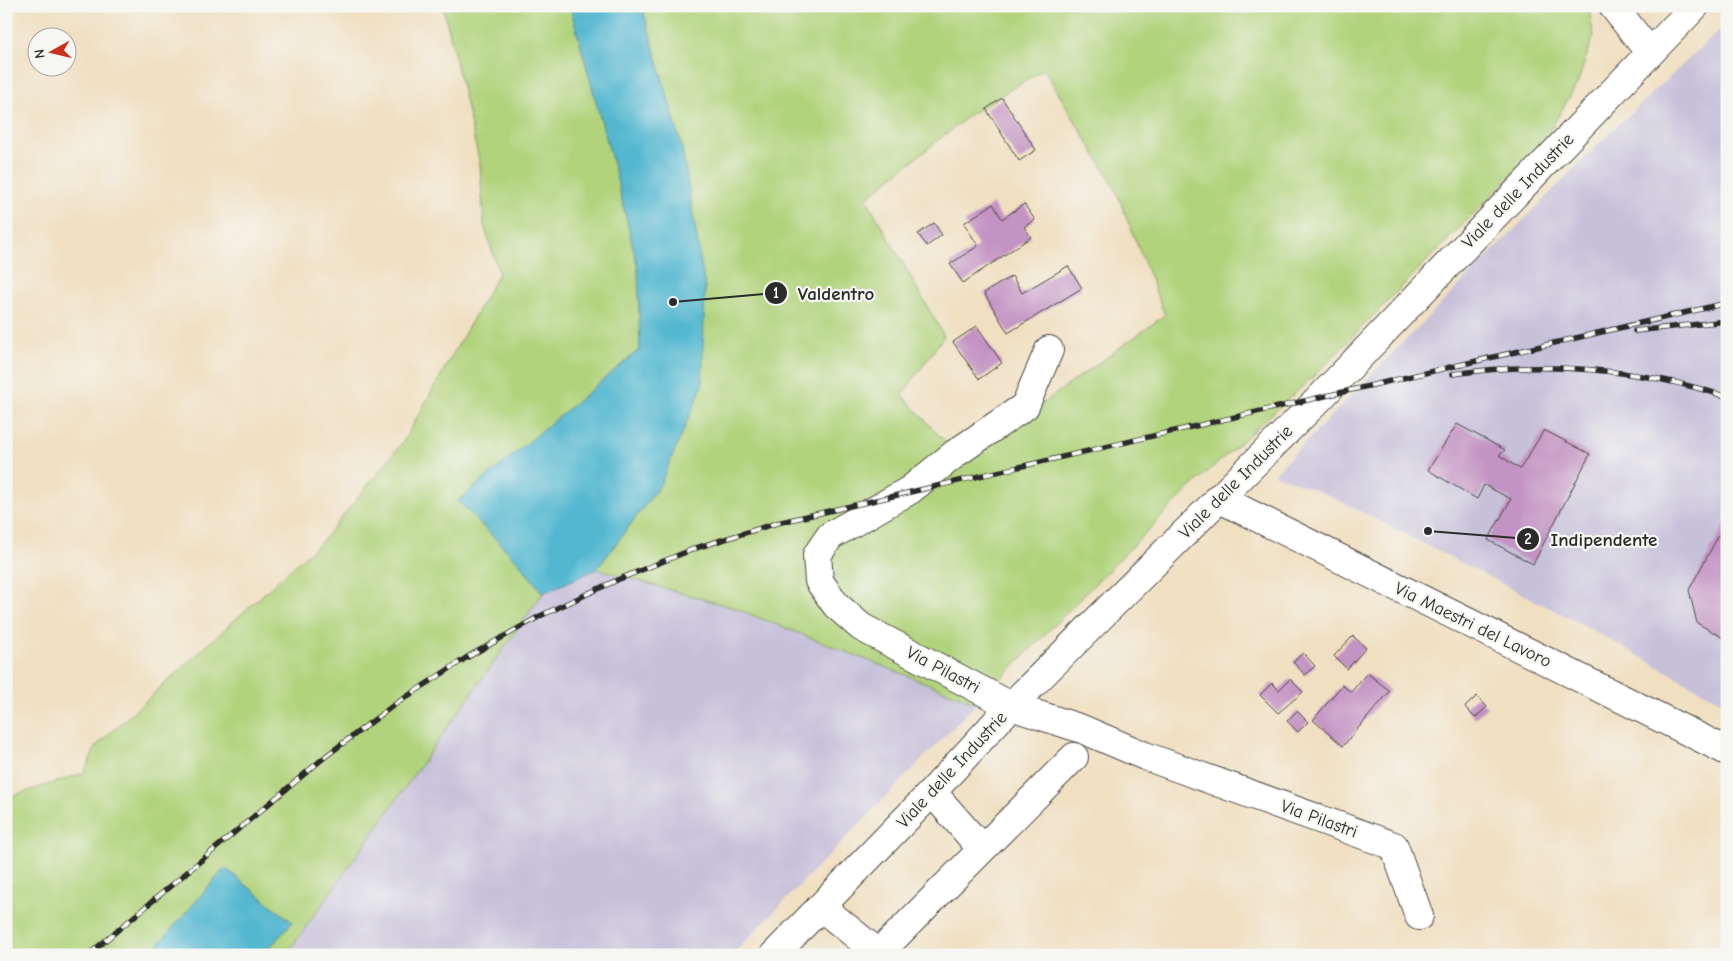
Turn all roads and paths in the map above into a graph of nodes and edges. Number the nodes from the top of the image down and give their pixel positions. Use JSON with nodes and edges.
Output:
{"nodes":[{"id":1,"x":1613,"y":6,"type":"edge"},
{"id":2,"x":1695,"y":6,"type":"edge"},
{"id":3,"x":1650,"y":53,"type":"junction"},
{"id":4,"x":1049,"y":350,"type":"dead end"},
{"id":5,"x":1218,"y":498,"type":"junction"},
{"id":6,"x":1011,"y":706,"type":"junction"},
{"id":7,"x":1727,"y":751,"type":"edge"},
{"id":8,"x":1074,"y":757,"type":"dead end"},
{"id":9,"x":932,"y":792,"type":"junction"},
{"id":10,"x":982,"y":849,"type":"junction"},
{"id":11,"x":821,"y":907,"type":"junction"},
{"id":12,"x":1419,"y":916,"type":"dead end"},
{"id":13,"x":877,"y":954,"type":"edge"},
{"id":14,"x":774,"y":955,"type":"edge"}],
"edges":[{"from":1,"to":3,"type":"street"},
{"from":2,"to":3,"type":"street","name":"Viale delle Industrie"},
{"from":3,"to":5,"type":"street","name":"Viale delle Industrie"},
{"from":4,"to":6,"type":"street","name":"Via Pilastri"},
{"from":5,"to":6,"type":"street","name":"Viale delle Industrie"},
{"from":5,"to":7,"type":"street","name":"Via Maestri del Lavoro"},
{"from":6,"to":9,"type":"street","name":"Viale delle Industrie"},
{"from":6,"to":12,"type":"street","name":"Via Pilastri"},
{"from":8,"to":10,"type":"street"},
{"from":9,"to":10,"type":"street"},
{"from":9,"to":11,"type":"street","name":"Viale delle Industrie"},
{"from":10,"to":13,"type":"street"},
{"from":11,"to":13,"type":"street"},
{"from":11,"to":14,"type":"street","name":"Viale delle Industrie"}]}
